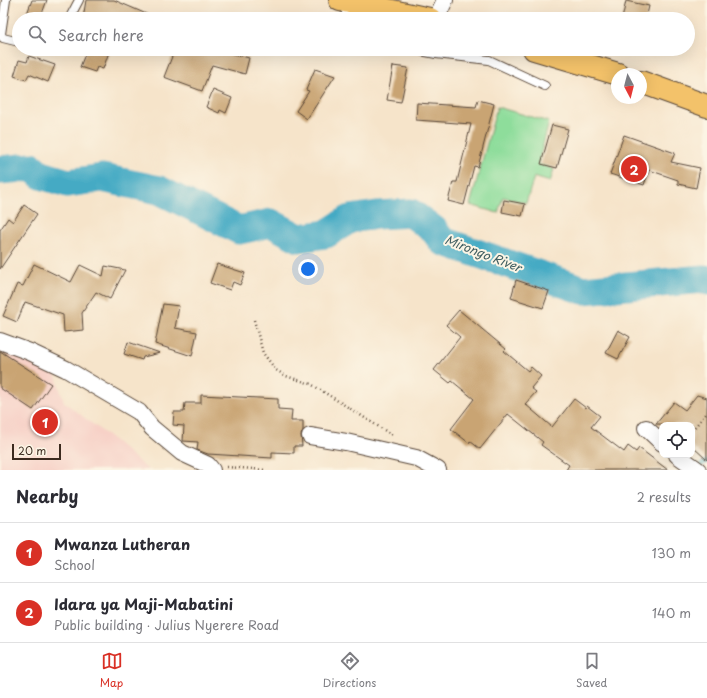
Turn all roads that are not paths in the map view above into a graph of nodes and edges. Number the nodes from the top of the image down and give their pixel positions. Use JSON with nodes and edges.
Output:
{"nodes":[{"id":1,"x":6,"y":0,"type":"edge"},
{"id":2,"x":79,"y":0,"type":"edge"},
{"id":3,"x":340,"y":0,"type":"edge"},
{"id":4,"x":445,"y":0,"type":"edge"},
{"id":5,"x":73,"y":12,"type":"edge"},
{"id":6,"x":346,"y":12,"type":"edge"},
{"id":7,"x":397,"y":12,"type":"edge"},
{"id":8,"x":439,"y":12,"type":"edge"},
{"id":9,"x":12,"y":40,"type":"edge"},
{"id":10,"x":454,"y":56,"type":"edge"},
{"id":11,"x":558,"y":56,"type":"edge"},
{"id":12,"x":611,"y":72,"type":"edge"},
{"id":13,"x":647,"y":84,"type":"edge"},
{"id":14,"x":545,"y":86,"type":"dead end"},
{"id":15,"x":707,"y":106,"type":"edge"},
{"id":16,"x":0,"y":341,"type":"edge"},
{"id":17,"x":646,"y":428,"type":"dead end"},
{"id":18,"x":310,"y":436,"type":"dead end"},
{"id":19,"x":659,"y":440,"type":"edge"},
{"id":20,"x":681,"y":458,"type":"edge"},
{"id":21,"x":210,"y":468,"type":"edge"},
{"id":22,"x":438,"y":470,"type":"edge"},
{"id":23,"x":698,"y":470,"type":"edge"}],
"edges":[{"from":1,"to":9,"type":"lane"},
{"from":2,"to":5,"type":"lane"},
{"from":3,"to":6,"type":"lane"},
{"from":3,"to":7,"type":"highway"},
{"from":4,"to":8,"type":"street"},
{"from":10,"to":14,"type":"lane"},
{"from":11,"to":12,"type":"highway"},
{"from":13,"to":15,"type":"highway"},
{"from":16,"to":21,"type":"street"},
{"from":17,"to":19,"type":"street"},
{"from":18,"to":22,"type":"street"},
{"from":20,"to":23,"type":"street"}]}
